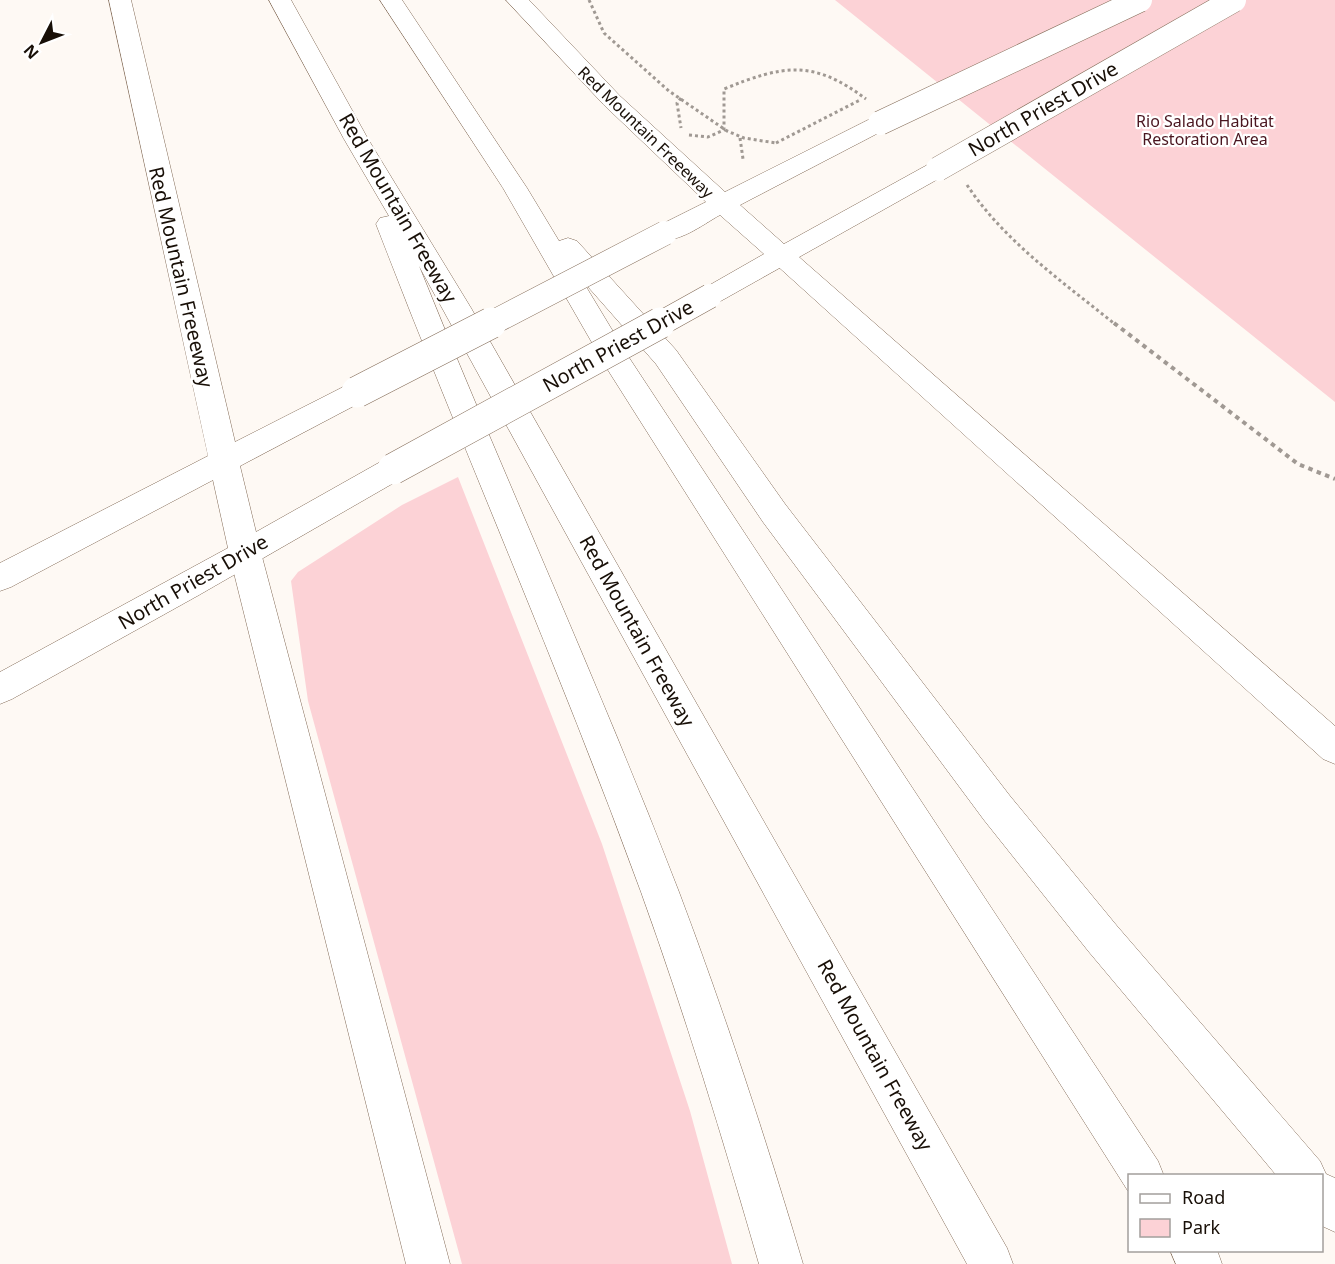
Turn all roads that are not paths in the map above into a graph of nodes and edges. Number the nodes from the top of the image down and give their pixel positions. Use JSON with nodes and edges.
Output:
{"nodes":[{"id":1,"x":120,"y":0,"type":"edge"},
{"id":2,"x":280,"y":0,"type":"edge"},
{"id":3,"x":391,"y":0,"type":"edge"},
{"id":4,"x":517,"y":0,"type":"edge"},
{"id":5,"x":1140,"y":0,"type":"edge"},
{"id":6,"x":1234,"y":0,"type":"edge"},
{"id":7,"x":356,"y":139,"type":"junction"},
{"id":8,"x":515,"y":188,"type":"junction"},
{"id":9,"x":722,"y":204,"type":"junction"},
{"id":10,"x":782,"y":256,"type":"junction"},
{"id":11,"x":223,"y":461,"type":"junction"},
{"id":12,"x":244,"y":553,"type":"junction"},
{"id":13,"x":0,"y":578,"type":"edge"},
{"id":14,"x":0,"y":688,"type":"edge"},
{"id":15,"x":1335,"y":748,"type":"edge"},
{"id":16,"x":1142,"y":1174,"type":"edge"},
{"id":17,"x":1303,"y":1174,"type":"edge"},
{"id":18,"x":1323,"y":1195,"type":"edge"},
{"id":19,"x":1335,"y":1210,"type":"edge"},
{"id":20,"x":428,"y":1264,"type":"edge"},
{"id":21,"x":781,"y":1264,"type":"edge"},
{"id":22,"x":991,"y":1264,"type":"edge"}],
"edges":[{"from":1,"to":11,"type":"main road","name":"Red Mountain Freeeway"},
{"from":2,"to":7,"type":"main road","name":"Red Mountain Freeway"},
{"from":3,"to":8,"type":"main road"},
{"from":4,"to":9,"type":"main road","name":"Red Mountain Freeeway"},
{"from":5,"to":9,"type":"main road","bridge":true},
{"from":6,"to":10,"type":"main road","name":"North Priest Drive","bridge":true},
{"from":7,"to":21,"type":"main road"},
{"from":7,"to":22,"type":"main road","name":"Red Mountain Freeway"},
{"from":8,"to":16,"type":"main road"},
{"from":8,"to":17,"type":"main road"},
{"from":9,"to":10,"type":"main road","name":"Red Mountain Freeeway"},
{"from":9,"to":11,"type":"main road","bridge":true},
{"from":10,"to":12,"type":"main road","name":"North Priest Drive","bridge":true},
{"from":10,"to":15,"type":"main road","name":"Red Mountain Freeeway"},
{"from":11,"to":12,"type":"main road","name":"Red Mountain Freeeway"},
{"from":11,"to":13,"type":"main road"},
{"from":12,"to":14,"type":"main road","name":"North Priest Drive"},
{"from":12,"to":20,"type":"main road","name":"Red Mountain Freeeway"},
{"from":18,"to":19,"type":"main road"}]}
